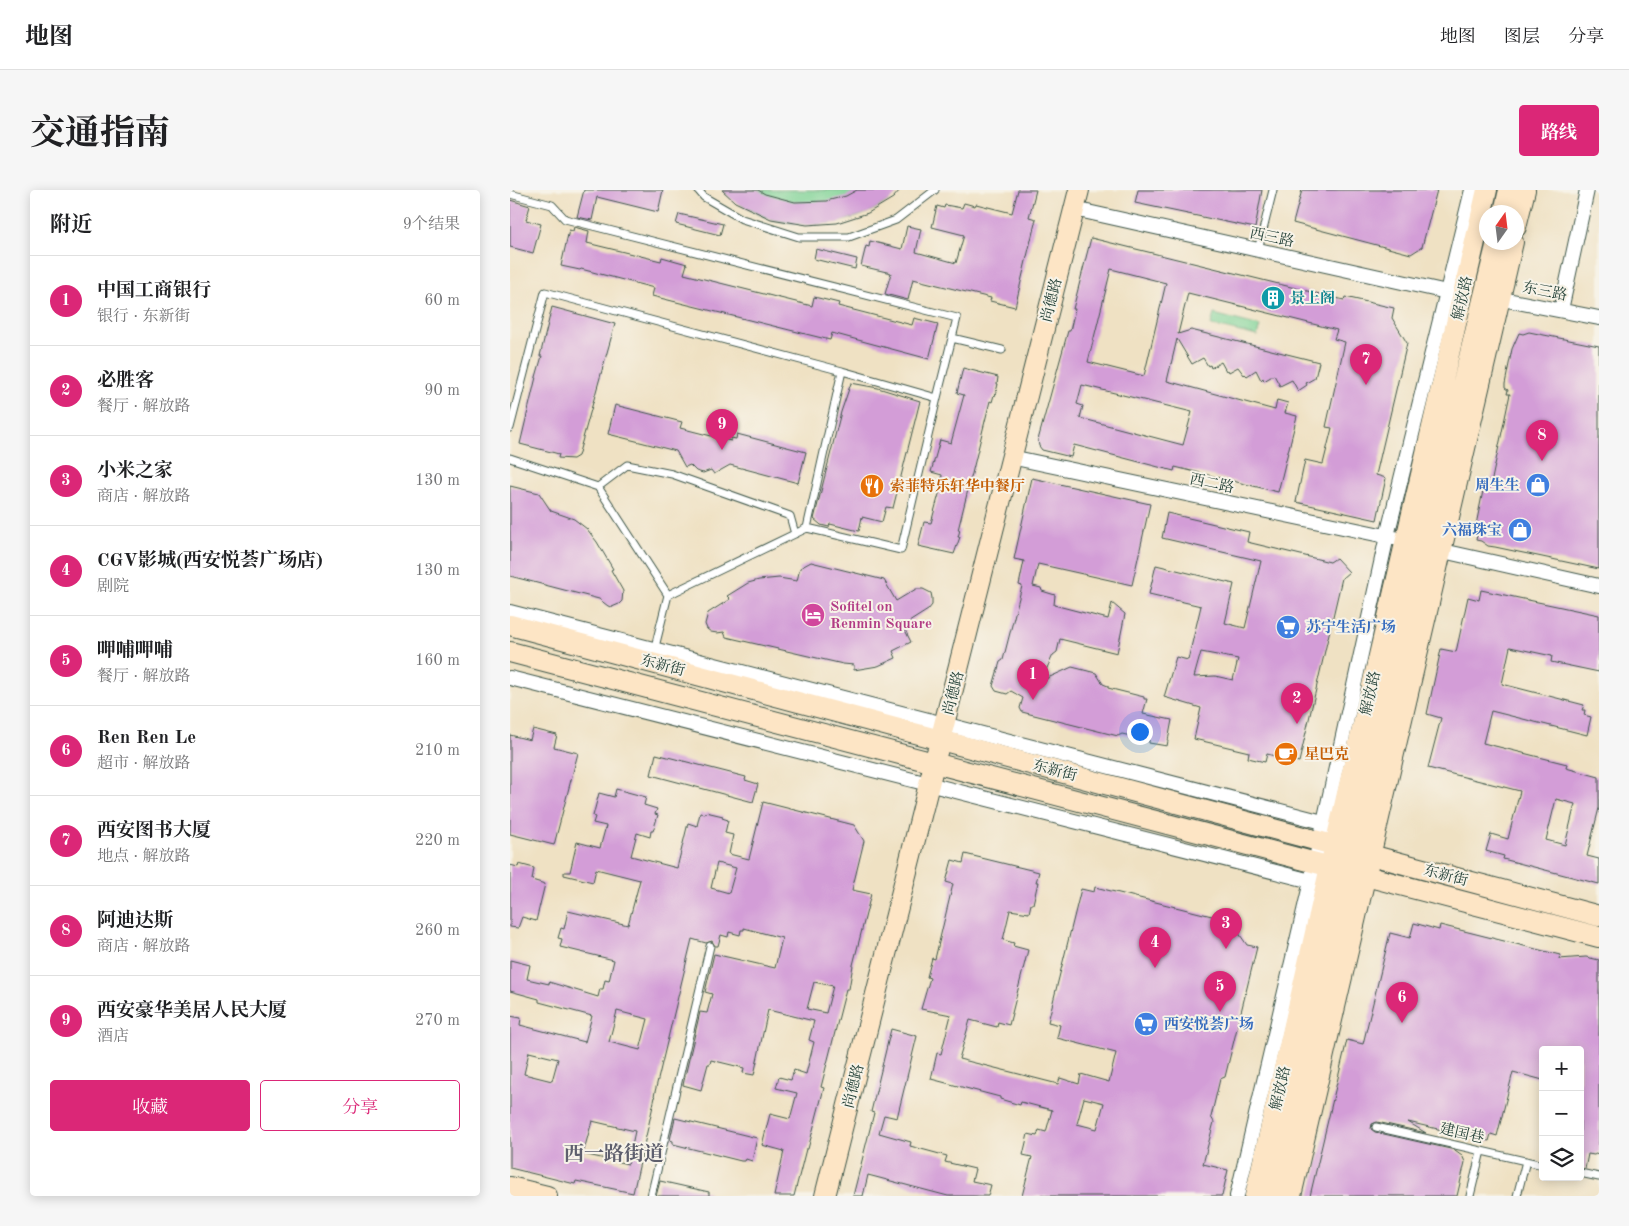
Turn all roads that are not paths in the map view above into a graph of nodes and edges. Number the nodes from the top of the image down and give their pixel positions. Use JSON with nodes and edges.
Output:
{"nodes":[{"id":1,"x":698,"y":190,"type":"edge"},
{"id":2,"x":934,"y":190,"type":"edge"},
{"id":3,"x":1273,"y":190,"type":"edge"},
{"id":4,"x":1472,"y":190,"type":"edge"},
{"id":5,"x":1487,"y":190,"type":"edge"},
{"id":6,"x":1509,"y":190,"type":"edge"},
{"id":7,"x":1525,"y":190,"type":"edge"},
{"id":8,"x":1587,"y":190,"type":"edge"},
{"id":9,"x":510,"y":194,"type":"edge"},
{"id":10,"x":1076,"y":200,"type":"edge"},
{"id":11,"x":1506,"y":205,"type":"edge"},
{"id":12,"x":1521,"y":205,"type":"edge"},
{"id":13,"x":1258,"y":250,"type":"junction"},
{"id":14,"x":1496,"y":250,"type":"edge"},
{"id":15,"x":1510,"y":250,"type":"edge"},
{"id":16,"x":1455,"y":294,"type":"junction"},
{"id":17,"x":1492,"y":297,"type":"junction"},
{"id":18,"x":1561,"y":310,"type":"junction"},
{"id":19,"x":1599,"y":318,"type":"edge"},
{"id":20,"x":952,"y":338,"type":"junction"},
{"id":21,"x":1002,"y":350,"type":"dead end"},
{"id":22,"x":842,"y":371,"type":"junction"},
{"id":23,"x":938,"y":398,"type":"junction"},
{"id":24,"x":510,"y":428,"type":"edge"},
{"id":25,"x":1011,"y":457,"type":"junction"},
{"id":26,"x":510,"y":458,"type":"edge"},
{"id":27,"x":598,"y":487,"type":"junction"},
{"id":28,"x":806,"y":528,"type":"junction"},
{"id":29,"x":795,"y":534,"type":"junction"},
{"id":30,"x":1414,"y":544,"type":"junction"},
{"id":31,"x":1599,"y":586,"type":"edge"},
{"id":32,"x":668,"y":595,"type":"junction"},
{"id":33,"x":510,"y":612,"type":"edge"},
{"id":34,"x":510,"y":625,"type":"edge"},
{"id":35,"x":510,"y":652,"type":"edge"},
{"id":36,"x":653,"y":656,"type":"junction"},
{"id":37,"x":510,"y":678,"type":"edge"},
{"id":38,"x":943,"y":732,"type":"junction"},
{"id":39,"x":935,"y":763,"type":"junction"},
{"id":40,"x":929,"y":784,"type":"junction"},
{"id":41,"x":1340,"y":843,"type":"junction"},
{"id":42,"x":1334,"y":872,"type":"junction"},
{"id":43,"x":1599,"y":916,"type":"edge"},
{"id":44,"x":1599,"y":937,"type":"edge"},
{"id":45,"x":710,"y":946,"type":"dead end"},
{"id":46,"x":1376,"y":1127,"type":"dead end"},
{"id":47,"x":1481,"y":1151,"type":"junction"},
{"id":48,"x":1526,"y":1161,"type":"junction"},
{"id":49,"x":1539,"y":1164,"type":"edge"},
{"id":50,"x":1584,"y":1174,"type":"edge"},
{"id":51,"x":1599,"y":1177,"type":"edge"},
{"id":52,"x":510,"y":1187,"type":"edge"},
{"id":53,"x":547,"y":1196,"type":"edge"},
{"id":54,"x":651,"y":1196,"type":"edge"},
{"id":55,"x":825,"y":1196,"type":"edge"},
{"id":56,"x":1237,"y":1196,"type":"edge"},
{"id":57,"x":1255,"y":1196,"type":"edge"},
{"id":58,"x":1272,"y":1196,"type":"edge"},
{"id":59,"x":1291,"y":1196,"type":"edge"},
{"id":60,"x":1470,"y":1196,"type":"edge"},
{"id":61,"x":1517,"y":1196,"type":"edge"}],
"edges":[{"from":1,"to":2,"type":"lane"},
{"from":3,"to":13,"type":"lane"},
{"from":4,"to":16,"type":"street"},
{"from":5,"to":16,"type":"main road","name":"解放路"},
{"from":6,"to":11,"type":"main road"},
{"from":7,"to":12,"type":"main road"},
{"from":8,"to":18,"type":"street"},
{"from":9,"to":20,"type":"lane"},
{"from":10,"to":13,"type":"street","name":"西三路"},
{"from":10,"to":25,"type":"main road","name":"尚德路"},
{"from":13,"to":16,"type":"street","name":"西三路"},
{"from":14,"to":17,"type":"main road","name":"解放路"},
{"from":15,"to":17,"type":"main road"},
{"from":16,"to":30,"type":"main road","name":"解放路"},
{"from":17,"to":18,"type":"street","name":"东三路"},
{"from":17,"to":30,"type":"main road","name":"解放路"},
{"from":18,"to":19,"type":"street","name":"东三路"},
{"from":20,"to":21,"type":"lane"},
{"from":20,"to":23,"type":"lane"},
{"from":22,"to":23,"type":"lane"},
{"from":22,"to":24,"type":"lane"},
{"from":22,"to":28,"type":"lane"},
{"from":23,"to":28,"type":"lane"},
{"from":25,"to":30,"type":"street","name":"西二路"},
{"from":25,"to":38,"type":"main road","name":"尚德路"},
{"from":26,"to":27,"type":"lane"},
{"from":27,"to":29,"type":"lane"},
{"from":27,"to":32,"type":"lane"},
{"from":28,"to":29,"type":"lane"},
{"from":29,"to":32,"type":"lane"},
{"from":30,"to":31,"type":"street","name":"西二路"},
{"from":30,"to":41,"type":"main road","name":"解放路"},
{"from":30,"to":41,"type":"main road"},
{"from":32,"to":36,"type":"lane"},
{"from":33,"to":36,"type":"street"},
{"from":34,"to":36,"type":"main road","name":"东新街"},
{"from":35,"to":39,"type":"main road","name":"东新街"},
{"from":36,"to":38,"type":"main road","name":"东新街"},
{"from":37,"to":40,"type":"street"},
{"from":38,"to":39,"type":"main road","name":"尚德路"},
{"from":38,"to":41,"type":"main road","name":"东新街"},
{"from":39,"to":40,"type":"main road","name":"尚德路"},
{"from":39,"to":42,"type":"main road","name":"东新街"},
{"from":40,"to":42,"type":"street"},
{"from":40,"to":55,"type":"main road","name":"尚德路"},
{"from":41,"to":42,"type":"main road","name":"解放路"},
{"from":41,"to":42,"type":"main road"},
{"from":41,"to":43,"type":"main road","name":"东新街"},
{"from":42,"to":44,"type":"main road","name":"东新街"},
{"from":42,"to":56,"type":"street"},
{"from":42,"to":57,"type":"main road","name":"解放路"},
{"from":42,"to":58,"type":"main road","name":"解放路"},
{"from":42,"to":59,"type":"main road"},
{"from":45,"to":54,"type":"lane"},
{"from":46,"to":47,"type":"lane","name":"建国巷"},
{"from":47,"to":48,"type":"lane","name":"建国巷"},
{"from":47,"to":60,"type":"lane"},
{"from":48,"to":49,"type":"lane","name":"建国巷"},
{"from":48,"to":61,"type":"lane"},
{"from":50,"to":51,"type":"lane"},
{"from":52,"to":53,"type":"main road"}]}
